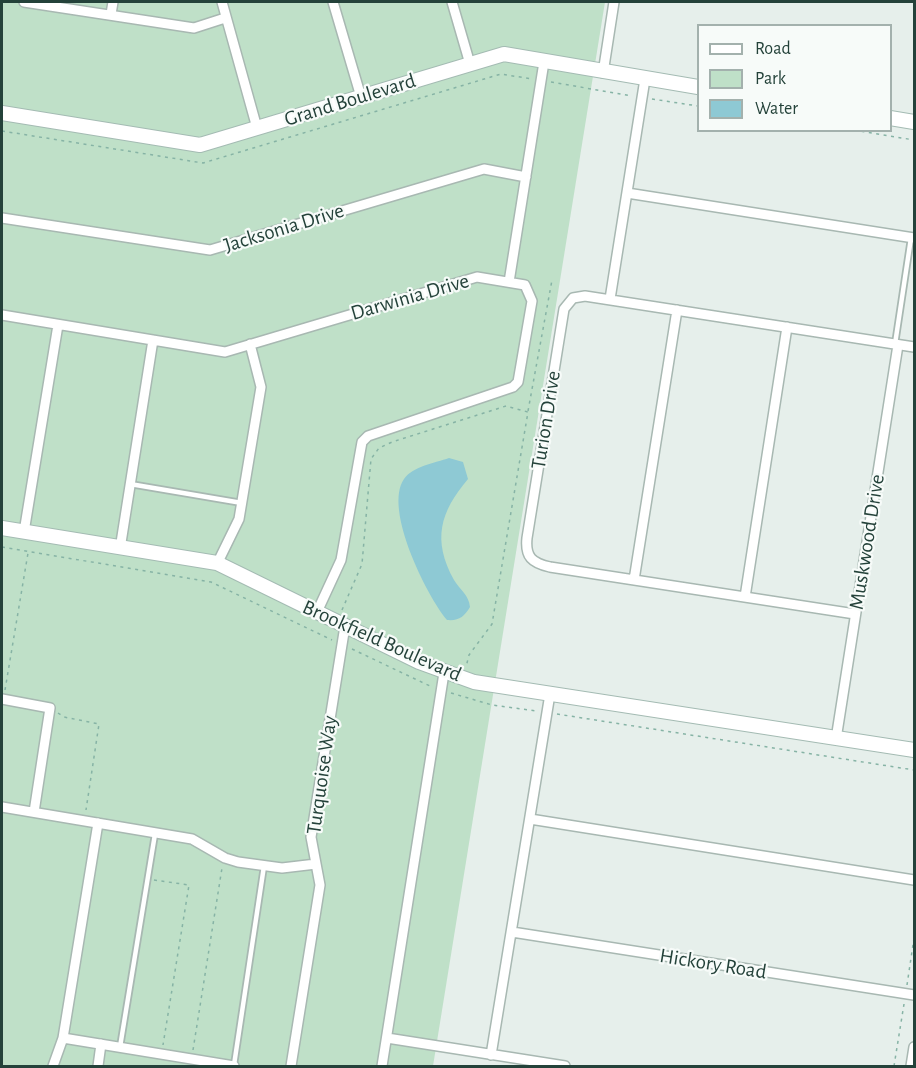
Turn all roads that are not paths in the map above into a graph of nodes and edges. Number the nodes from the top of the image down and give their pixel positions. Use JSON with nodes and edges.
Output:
{"nodes":[{"id":1,"x":24,"y":2,"type":"edge"},
{"id":2,"x":113,"y":2,"type":"edge"},
{"id":3,"x":222,"y":2,"type":"edge"},
{"id":4,"x":333,"y":2,"type":"edge"},
{"id":5,"x":452,"y":2,"type":"edge"},
{"id":6,"x":614,"y":2,"type":"edge"},
{"id":7,"x":111,"y":14,"type":"junction"},
{"id":8,"x":225,"y":18,"type":"junction"},
{"id":9,"x":544,"y":62,"type":"junction"},
{"id":10,"x":470,"y":64,"type":"junction"},
{"id":11,"x":603,"y":73,"type":"junction"},
{"id":12,"x":645,"y":79,"type":"junction"},
{"id":13,"x":697,"y":87,"type":"edge"},
{"id":14,"x":361,"y":97,"type":"junction"},
{"id":15,"x":2,"y":113,"type":"edge"},
{"id":16,"x":892,"y":118,"type":"edge"},
{"id":17,"x":915,"y":122,"type":"edge"},
{"id":18,"x":257,"y":128,"type":"junction"},
{"id":19,"x":526,"y":177,"type":"junction"},
{"id":20,"x":627,"y":194,"type":"junction"},
{"id":21,"x":2,"y":218,"type":"edge"},
{"id":22,"x":913,"y":238,"type":"edge"},
{"id":23,"x":509,"y":282,"type":"junction"},
{"id":24,"x":610,"y":299,"type":"junction"},
{"id":25,"x":677,"y":310,"type":"junction"},
{"id":26,"x":2,"y":315,"type":"edge"},
{"id":27,"x":58,"y":325,"type":"junction"},
{"id":28,"x":787,"y":327,"type":"junction"},
{"id":29,"x":153,"y":340,"type":"junction"},
{"id":30,"x":896,"y":344,"type":"junction"},
{"id":31,"x":250,"y":345,"type":"junction"},
{"id":32,"x":915,"y":347,"type":"edge"},
{"id":33,"x":130,"y":484,"type":"junction"},
{"id":34,"x":242,"y":503,"type":"junction"},
{"id":35,"x":2,"y":528,"type":"edge"},
{"id":36,"x":24,"y":532,"type":"junction"},
{"id":37,"x":120,"y":549,"type":"junction"},
{"id":38,"x":217,"y":564,"type":"junction"},
{"id":39,"x":634,"y":580,"type":"junction"},
{"id":40,"x":745,"y":597,"type":"junction"},
{"id":41,"x":317,"y":612,"type":"junction"},
{"id":42,"x":855,"y":614,"type":"junction"},
{"id":43,"x":341,"y":624,"type":"junction"},
{"id":44,"x":444,"y":673,"type":"junction"},
{"id":45,"x":550,"y":694,"type":"junction"},
{"id":46,"x":2,"y":700,"type":"edge"},
{"id":47,"x":837,"y":739,"type":"junction"},
{"id":48,"x":914,"y":750,"type":"edge"},
{"id":49,"x":2,"y":810,"type":"edge"},
{"id":50,"x":34,"y":812,"type":"junction"},
{"id":51,"x":530,"y":819,"type":"junction"},
{"id":52,"x":98,"y":823,"type":"junction"},
{"id":53,"x":155,"y":833,"type":"junction"},
{"id":54,"x":316,"y":864,"type":"junction"},
{"id":55,"x":264,"y":866,"type":"junction"},
{"id":56,"x":915,"y":880,"type":"edge"},
{"id":57,"x":512,"y":932,"type":"junction"},
{"id":58,"x":910,"y":994,"type":"edge"},
{"id":59,"x":63,"y":1038,"type":"junction"},
{"id":60,"x":387,"y":1038,"type":"junction"},
{"id":61,"x":101,"y":1044,"type":"junction"},
{"id":62,"x":120,"y":1047,"type":"junction"},
{"id":63,"x":915,"y":1047,"type":"edge"},
{"id":64,"x":491,"y":1055,"type":"junction"},
{"id":65,"x":54,"y":1066,"type":"edge"},
{"id":66,"x":98,"y":1066,"type":"edge"},
{"id":67,"x":230,"y":1066,"type":"edge"},
{"id":68,"x":291,"y":1066,"type":"edge"},
{"id":69,"x":382,"y":1066,"type":"edge"},
{"id":70,"x":565,"y":1066,"type":"edge"},
{"id":71,"x":911,"y":1066,"type":"edge"}],
"edges":[{"from":1,"to":7,"type":"street"},
{"from":2,"to":7,"type":"street"},
{"from":3,"to":8,"type":"street"},
{"from":4,"to":14,"type":"street"},
{"from":5,"to":10,"type":"street"},
{"from":6,"to":11,"type":"street"},
{"from":7,"to":8,"type":"street"},
{"from":8,"to":18,"type":"street"},
{"from":9,"to":10,"type":"street","name":"Grand Boulevard"},
{"from":9,"to":11,"type":"street","name":"Grand Boulevard"},
{"from":9,"to":19,"type":"street"},
{"from":10,"to":14,"type":"street","name":"Grand Boulevard"},
{"from":11,"to":12,"type":"street","name":"Grand Boulevard"},
{"from":12,"to":13,"type":"street","name":"Grand Boulevard"},
{"from":12,"to":20,"type":"street"},
{"from":14,"to":18,"type":"street","name":"Grand Boulevard"},
{"from":15,"to":18,"type":"street","name":"Grand Boulevard"},
{"from":16,"to":17,"type":"street"},
{"from":19,"to":21,"type":"street","name":"Jacksonia Drive"},
{"from":19,"to":23,"type":"street"},
{"from":20,"to":22,"type":"street"},
{"from":20,"to":24,"type":"street"},
{"from":22,"to":30,"type":"lane"},
{"from":23,"to":31,"type":"street","name":"Darwinia Drive"},
{"from":23,"to":41,"type":"street","name":"Darwinia Drive"},
{"from":24,"to":25,"type":"street","name":"Turion Drive"},
{"from":24,"to":39,"type":"street","name":"Turion Drive"},
{"from":25,"to":28,"type":"street","name":"Turion Drive"},
{"from":25,"to":39,"type":"street"},
{"from":26,"to":27,"type":"street","name":"Darwinia Drive"},
{"from":27,"to":29,"type":"street","name":"Darwinia Drive"},
{"from":27,"to":36,"type":"street"},
{"from":28,"to":30,"type":"street","name":"Turion Drive"},
{"from":28,"to":40,"type":"street"},
{"from":29,"to":31,"type":"street","name":"Darwinia Drive"},
{"from":29,"to":33,"type":"street"},
{"from":30,"to":32,"type":"street","name":"Turion Drive"},
{"from":30,"to":42,"type":"street","name":"Muskwood Drive"},
{"from":31,"to":34,"type":"street"},
{"from":33,"to":34,"type":"lane"},
{"from":33,"to":37,"type":"street"},
{"from":34,"to":38,"type":"street"},
{"from":35,"to":36,"type":"street","name":"Brookfield Boulevard"},
{"from":36,"to":37,"type":"street","name":"Brookfield Boulevard"},
{"from":37,"to":38,"type":"street","name":"Brookfield Boulevard"},
{"from":38,"to":41,"type":"street","name":"Brookfield Boulevard"},
{"from":39,"to":40,"type":"street","name":"Turion Drive"},
{"from":40,"to":42,"type":"street","name":"Turion Drive"},
{"from":41,"to":43,"type":"street","name":"Brookfield Boulevard"},
{"from":42,"to":47,"type":"street","name":"Muskwood Drive"},
{"from":43,"to":44,"type":"street","name":"Brookfield Boulevard"},
{"from":43,"to":54,"type":"street","name":"Turquoise Way"},
{"from":44,"to":45,"type":"street","name":"Brookfield Boulevard"},
{"from":44,"to":60,"type":"street"},
{"from":45,"to":47,"type":"street","name":"Brookfield Boulevard"},
{"from":45,"to":51,"type":"street"},
{"from":46,"to":50,"type":"street"},
{"from":47,"to":48,"type":"street","name":"Brookfield Boulevard"},
{"from":49,"to":50,"type":"street"},
{"from":50,"to":52,"type":"street"},
{"from":51,"to":56,"type":"street"},
{"from":51,"to":57,"type":"street"},
{"from":52,"to":53,"type":"street"},
{"from":52,"to":59,"type":"street"},
{"from":53,"to":55,"type":"street"},
{"from":53,"to":62,"type":"lane"},
{"from":54,"to":55,"type":"street"},
{"from":54,"to":68,"type":"street","name":"Turquoise Way"},
{"from":55,"to":67,"type":"lane"},
{"from":57,"to":58,"type":"street","name":"Hickory Road"},
{"from":57,"to":64,"type":"street"},
{"from":59,"to":61,"type":"street"},
{"from":59,"to":65,"type":"street"},
{"from":60,"to":64,"type":"street"},
{"from":60,"to":69,"type":"street"},
{"from":61,"to":62,"type":"street"},
{"from":61,"to":66,"type":"street"},
{"from":62,"to":67,"type":"street"},
{"from":63,"to":71,"type":"street"},
{"from":64,"to":70,"type":"street"}]}
